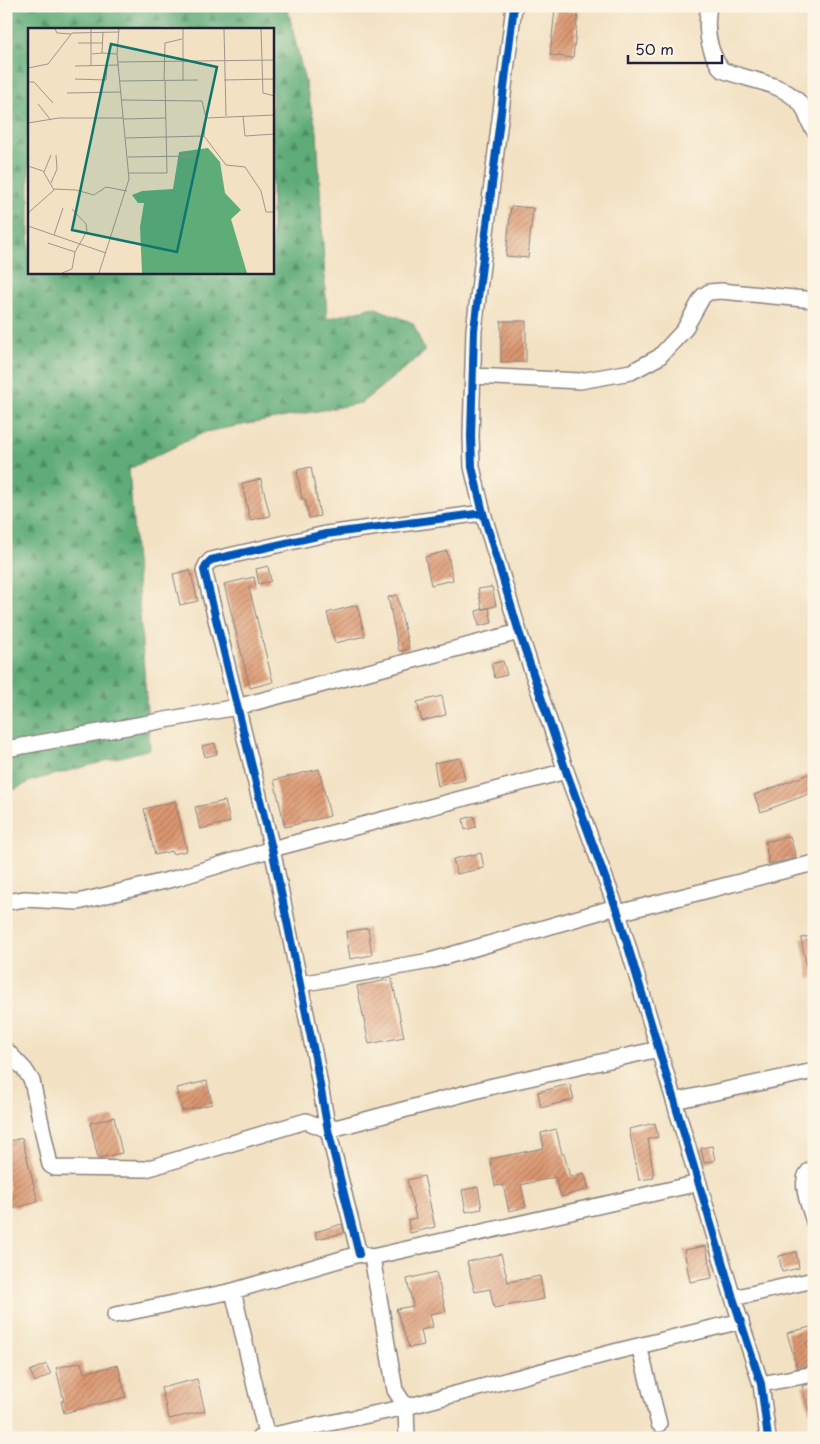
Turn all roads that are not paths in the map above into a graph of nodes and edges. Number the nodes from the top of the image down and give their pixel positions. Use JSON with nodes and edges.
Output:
{"nodes":[{"id":1,"x":514,"y":6,"type":"edge"},
{"id":2,"x":709,"y":6,"type":"edge"},
{"id":3,"x":814,"y":130,"type":"edge"},
{"id":4,"x":814,"y":300,"type":"edge"},
{"id":5,"x":473,"y":376,"type":"junction"},
{"id":6,"x":483,"y":512,"type":"junction"},
{"id":7,"x":519,"y":632,"type":"junction"},
{"id":8,"x":237,"y":707,"type":"junction"},
{"id":9,"x":6,"y":749,"type":"edge"},
{"id":10,"x":566,"y":771,"type":"junction"},
{"id":11,"x":272,"y":849,"type":"junction"},
{"id":12,"x":814,"y":863,"type":"edge"},
{"id":13,"x":6,"y":902,"type":"edge"},
{"id":14,"x":617,"y":910,"type":"junction"},
{"id":15,"x":300,"y":984,"type":"junction"},
{"id":16,"x":659,"y":1048,"type":"junction"},
{"id":17,"x":6,"y":1050,"type":"edge"},
{"id":18,"x":814,"y":1071,"type":"edge"},
{"id":19,"x":674,"y":1101,"type":"junction"},
{"id":20,"x":328,"y":1130,"type":"junction"},
{"id":21,"x":814,"y":1168,"type":"edge"},
{"id":22,"x":699,"y":1183,"type":"junction"},
{"id":23,"x":814,"y":1222,"type":"edge"},
{"id":24,"x":366,"y":1256,"type":"junction"},
{"id":25,"x":814,"y":1280,"type":"edge"},
{"id":26,"x":232,"y":1291,"type":"junction"},
{"id":27,"x":734,"y":1298,"type":"junction"},
{"id":28,"x":115,"y":1315,"type":"dead end"},
{"id":29,"x":741,"y":1321,"type":"junction"},
{"id":30,"x":639,"y":1346,"type":"junction"},
{"id":31,"x":814,"y":1374,"type":"edge"},
{"id":32,"x":761,"y":1384,"type":"junction"},
{"id":33,"x":406,"y":1407,"type":"junction"},
{"id":34,"x":659,"y":1424,"type":"dead end"},
{"id":35,"x":264,"y":1437,"type":"edge"},
{"id":36,"x":407,"y":1438,"type":"edge"},
{"id":37,"x":768,"y":1438,"type":"edge"}],
"edges":[{"from":1,"to":5,"type":"street"},
{"from":2,"to":3,"type":"street"},
{"from":4,"to":5,"type":"street"},
{"from":5,"to":6,"type":"street"},
{"from":6,"to":7,"type":"street"},
{"from":6,"to":8,"type":"street"},
{"from":7,"to":8,"type":"street"},
{"from":7,"to":10,"type":"street"},
{"from":8,"to":9,"type":"street"},
{"from":8,"to":11,"type":"street"},
{"from":10,"to":11,"type":"street"},
{"from":10,"to":14,"type":"street"},
{"from":11,"to":13,"type":"street"},
{"from":11,"to":15,"type":"street"},
{"from":12,"to":14,"type":"street"},
{"from":14,"to":15,"type":"street"},
{"from":14,"to":16,"type":"street"},
{"from":15,"to":20,"type":"street"},
{"from":16,"to":19,"type":"street"},
{"from":16,"to":20,"type":"street"},
{"from":17,"to":20,"type":"street"},
{"from":18,"to":19,"type":"street"},
{"from":19,"to":22,"type":"street"},
{"from":20,"to":24,"type":"street"},
{"from":21,"to":23,"type":"street"},
{"from":22,"to":24,"type":"street"},
{"from":22,"to":27,"type":"street"},
{"from":24,"to":26,"type":"street"},
{"from":24,"to":33,"type":"street"},
{"from":25,"to":27,"type":"street"},
{"from":26,"to":28,"type":"street"},
{"from":26,"to":35,"type":"street"},
{"from":27,"to":29,"type":"street"},
{"from":29,"to":30,"type":"street"},
{"from":29,"to":32,"type":"street"},
{"from":30,"to":33,"type":"street"},
{"from":30,"to":34,"type":"street"},
{"from":31,"to":32,"type":"street"},
{"from":32,"to":37,"type":"street"},
{"from":33,"to":35,"type":"street"},
{"from":33,"to":36,"type":"street"}]}
